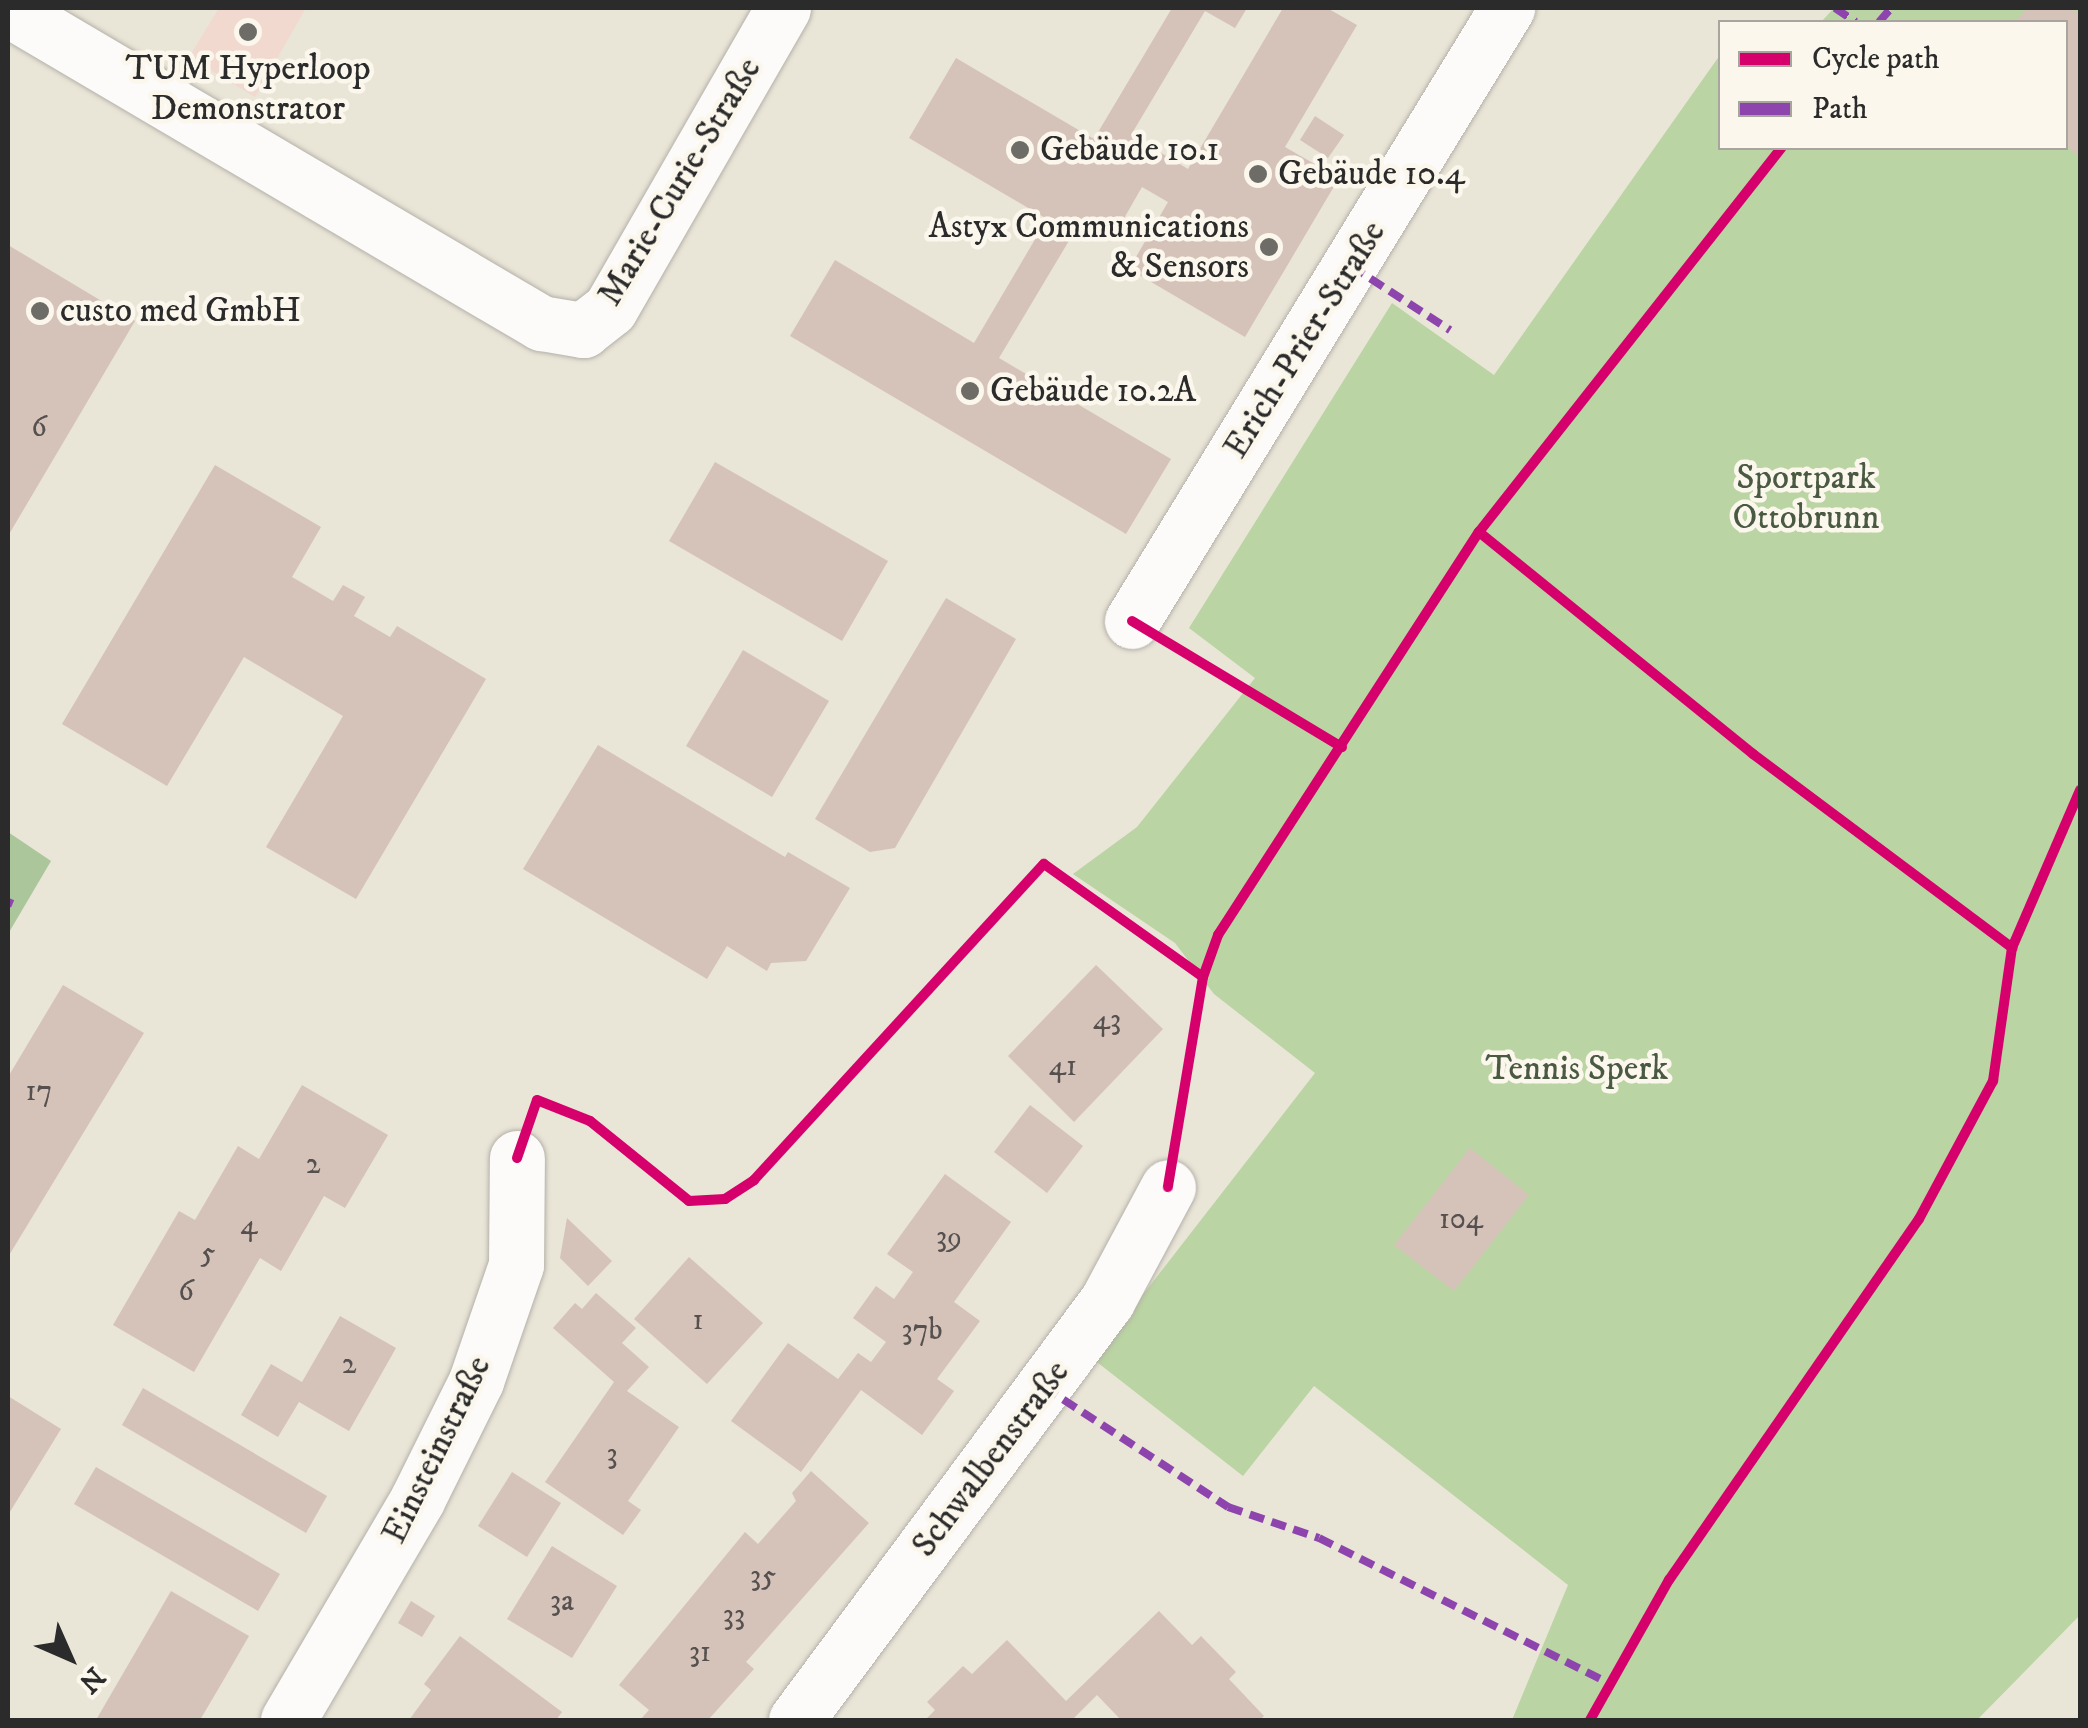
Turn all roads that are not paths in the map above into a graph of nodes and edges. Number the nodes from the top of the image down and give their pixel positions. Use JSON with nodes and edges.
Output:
{"nodes":[{"id":1,"x":783,"y":8,"type":"edge"},
{"id":2,"x":1508,"y":8,"type":"edge"},
{"id":3,"x":8,"y":9,"type":"edge"},
{"id":4,"x":1132,"y":620,"type":"dead end"},
{"id":5,"x":517,"y":1158,"type":"dead end"},
{"id":6,"x":1168,"y":1187,"type":"dead end"},
{"id":7,"x":288,"y":1720,"type":"edge"},
{"id":8,"x":796,"y":1720,"type":"edge"}],
"edges":[{"from":1,"to":3,"type":"street","name":"Marie-Curie-Straße"},
{"from":2,"to":4,"type":"street","name":"Erich-Prier-Straße"},
{"from":5,"to":7,"type":"street","name":"Einsteinstraße"},
{"from":6,"to":8,"type":"street","name":"Schwalbenstraße"}]}
